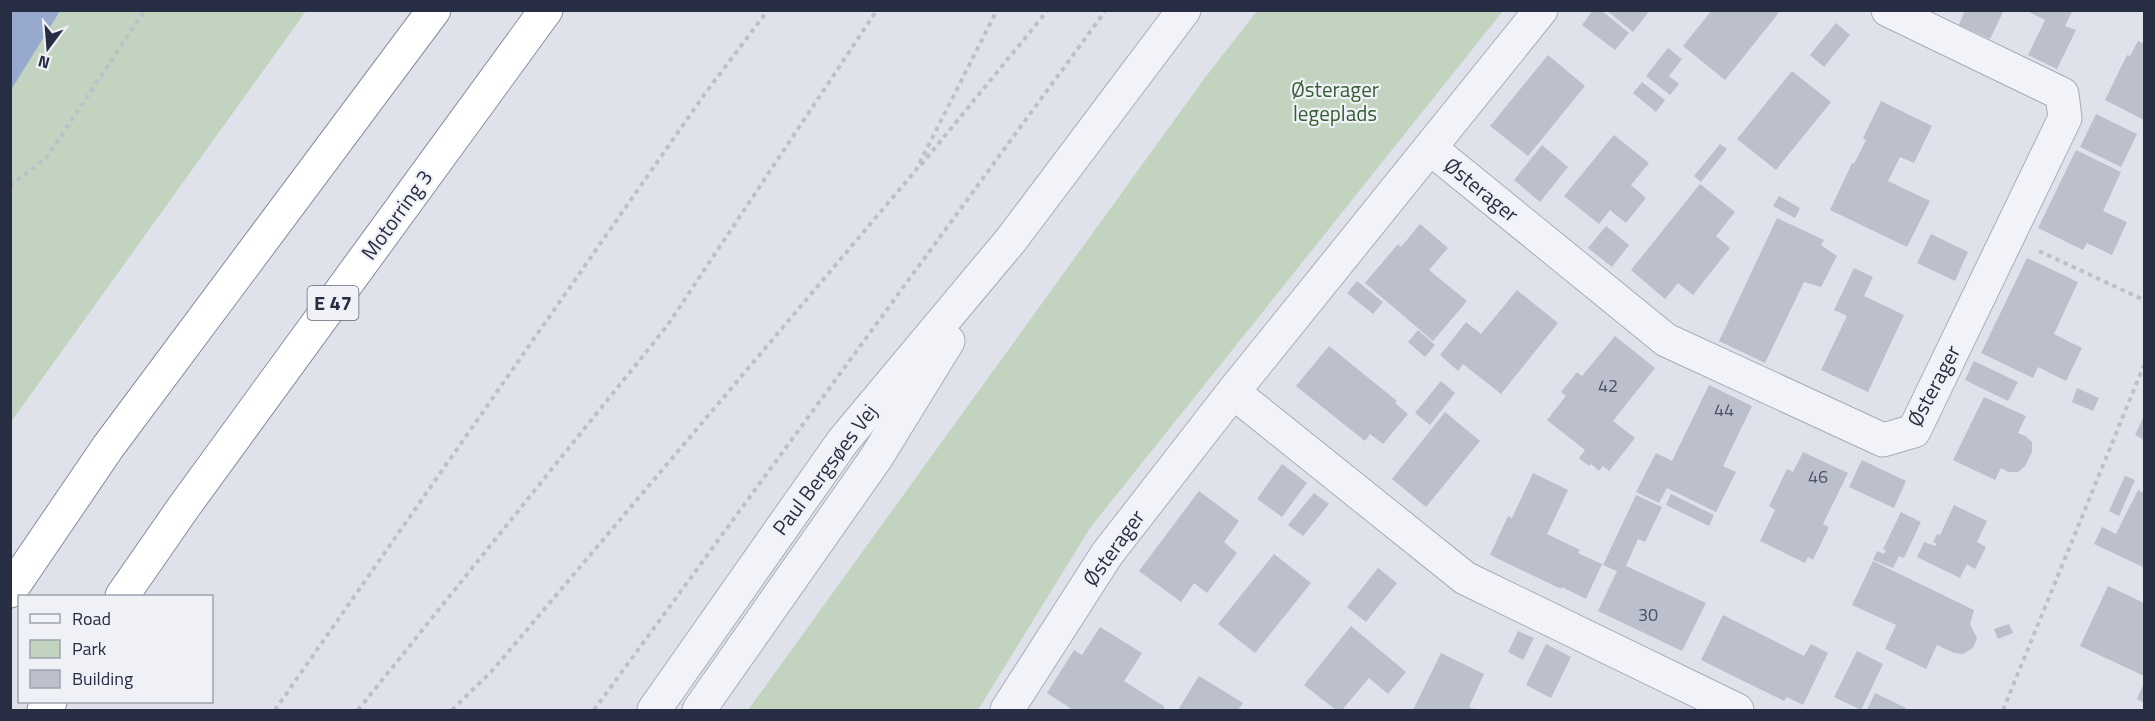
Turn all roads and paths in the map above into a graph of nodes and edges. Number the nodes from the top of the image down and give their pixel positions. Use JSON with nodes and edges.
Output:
{"nodes":[{"id":1,"x":145,"y":10,"type":"edge"},
{"id":2,"x":434,"y":10,"type":"edge"},
{"id":3,"x":546,"y":10,"type":"edge"},
{"id":4,"x":768,"y":10,"type":"edge"},
{"id":5,"x":877,"y":10,"type":"edge"},
{"id":6,"x":997,"y":10,"type":"edge"},
{"id":7,"x":1048,"y":10,"type":"edge"},
{"id":8,"x":1106,"y":10,"type":"edge"},
{"id":9,"x":1184,"y":10,"type":"edge"},
{"id":10,"x":1541,"y":10,"type":"edge"},
{"id":11,"x":1888,"y":10,"type":"edge"},
{"id":12,"x":1430,"y":148,"type":"junction"},
{"id":13,"x":916,"y":170,"type":"junction"},
{"id":14,"x":10,"y":186,"type":"edge"},
{"id":15,"x":2009,"y":236,"type":"junction"},
{"id":16,"x":1011,"y":240,"type":"junction"},
{"id":17,"x":2145,"y":300,"type":"edge"},
{"id":18,"x":2145,"y":365,"type":"edge"},
{"id":19,"x":1233,"y":392,"type":"junction"},
{"id":20,"x":10,"y":591,"type":"edge"},
{"id":21,"x":123,"y":595,"type":"edge"},
{"id":22,"x":275,"y":711,"type":"edge"},
{"id":23,"x":358,"y":711,"type":"edge"},
{"id":24,"x":452,"y":711,"type":"edge"},
{"id":25,"x":594,"y":711,"type":"edge"},
{"id":26,"x":654,"y":711,"type":"edge"},
{"id":27,"x":699,"y":711,"type":"edge"},
{"id":28,"x":1007,"y":711,"type":"edge"},
{"id":29,"x":1737,"y":711,"type":"edge"},
{"id":30,"x":2003,"y":711,"type":"edge"}],
"edges":[{"from":1,"to":14,"type":"path"},
{"from":2,"to":20,"type":"highway"},
{"from":3,"to":21,"type":"highway","name":"Motorring 3","number":"E 47"},
{"from":4,"to":22,"type":"path"},
{"from":5,"to":23,"type":"path"},
{"from":6,"to":13,"type":"path"},
{"from":7,"to":13,"type":"path"},
{"from":8,"to":25,"type":"path"},
{"from":9,"to":16,"type":"street","name":"Paul Bergsøes Vej"},
{"from":10,"to":12,"type":"street","name":"Østerager"},
{"from":11,"to":15,"type":"street","name":"Østerager"},
{"from":12,"to":15,"type":"street","name":"Østerager"},
{"from":12,"to":19,"type":"street","name":"Østerager"},
{"from":13,"to":24,"type":"path"},
{"from":15,"to":17,"type":"path"},
{"from":16,"to":26,"type":"street","name":"Paul Bergsøes Vej"},
{"from":16,"to":27,"type":"street","name":"Paul Bergsøes Vej"},
{"from":18,"to":30,"type":"path"},
{"from":19,"to":28,"type":"street","name":"Østerager"},
{"from":19,"to":29,"type":"street"}]}
